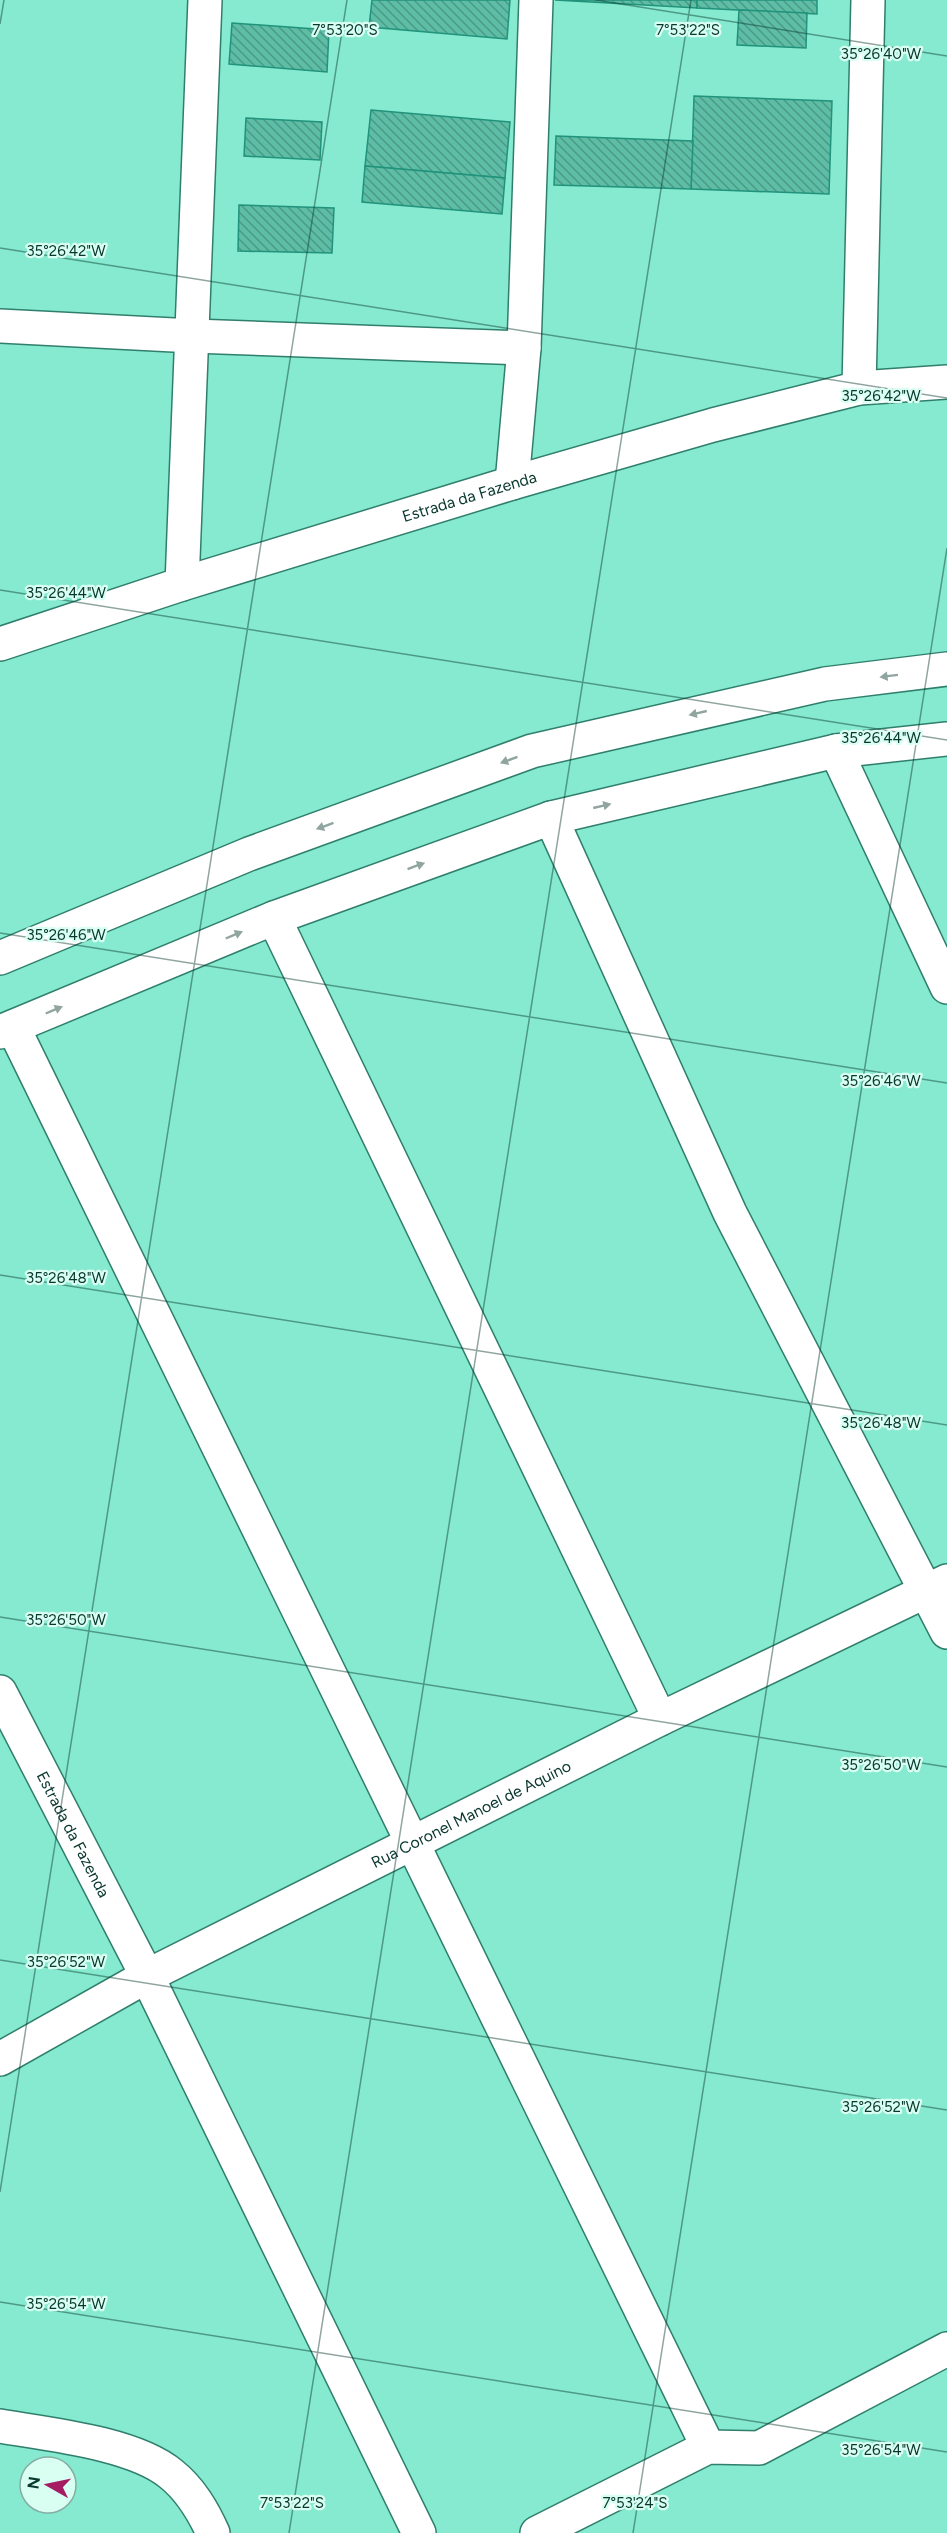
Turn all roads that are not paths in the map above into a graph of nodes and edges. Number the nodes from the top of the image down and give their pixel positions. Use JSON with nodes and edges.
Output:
{"nodes":[{"id":1,"x":205,"y":0,"type":"edge"},
{"id":2,"x":536,"y":0,"type":"edge"},
{"id":3,"x":868,"y":0,"type":"edge"},
{"id":4,"x":0,"y":326,"type":"edge"},
{"id":5,"x":193,"y":336,"type":"junction"},
{"id":6,"x":524,"y":348,"type":"junction"},
{"id":7,"x":947,"y":382,"type":"edge"},
{"id":8,"x":859,"y":388,"type":"junction"},
{"id":9,"x":512,"y":483,"type":"junction"},
{"id":10,"x":182,"y":584,"type":"junction"},
{"id":11,"x":0,"y":644,"type":"edge"},
{"id":12,"x":947,"y":669,"type":"edge"},
{"id":13,"x":947,"y":739,"type":"edge"},
{"id":14,"x":836,"y":751,"type":"junction"},
{"id":15,"x":551,"y":818,"type":"junction"},
{"id":16,"x":274,"y":918,"type":"junction"},
{"id":17,"x":0,"y":958,"type":"edge"},
{"id":18,"x":947,"y":987,"type":"edge"},
{"id":19,"x":7,"y":1030,"type":"edge"},
{"id":20,"x":937,"y":1586,"type":"edge"},
{"id":21,"x":947,"y":1632,"type":"edge"},
{"id":22,"x":0,"y":1692,"type":"edge"},
{"id":23,"x":660,"y":1719,"type":"junction"},
{"id":24,"x":10,"y":1735,"type":"edge"},
{"id":25,"x":413,"y":1843,"type":"junction"},
{"id":26,"x":147,"y":1976,"type":"junction"},
{"id":27,"x":0,"y":2059,"type":"edge"},
{"id":28,"x":947,"y":2349,"type":"edge"},
{"id":29,"x":0,"y":2426,"type":"edge"},
{"id":30,"x":708,"y":2447,"type":"junction"},
{"id":31,"x":213,"y":2533,"type":"edge"},
{"id":32,"x":419,"y":2533,"type":"edge"},
{"id":33,"x":537,"y":2533,"type":"edge"}],
"edges":[{"from":1,"to":5,"type":"street"},
{"from":2,"to":6,"type":"street"},
{"from":3,"to":8,"type":"street"},
{"from":4,"to":5,"type":"street"},
{"from":5,"to":6,"type":"street"},
{"from":5,"to":10,"type":"street"},
{"from":6,"to":9,"type":"street"},
{"from":7,"to":8,"type":"street","name":"Estrada da Fazenda"},
{"from":8,"to":9,"type":"street","name":"Estrada da Fazenda"},
{"from":9,"to":10,"type":"street","name":"Estrada da Fazenda"},
{"from":10,"to":11,"type":"street","name":"Estrada da Fazenda"},
{"from":12,"to":17,"type":"street","one_way":true},
{"from":13,"to":14,"type":"street"},
{"from":15,"to":14,"type":"street","one_way":true},
{"from":14,"to":18,"type":"street"},
{"from":16,"to":15,"type":"street","one_way":true},
{"from":15,"to":20,"type":"street"},
{"from":19,"to":16,"type":"street","one_way":true},
{"from":16,"to":23,"type":"street"},
{"from":19,"to":25,"type":"street"},
{"from":20,"to":21,"type":"street"},
{"from":20,"to":23,"type":"street","name":"Rua Coronel Manoel de Aquino"},
{"from":22,"to":24,"type":"street","name":"Estrada da Fazenda"},
{"from":23,"to":25,"type":"street","name":"Rua Coronel Manoel de Aquino"},
{"from":24,"to":26,"type":"street","name":"Estrada da Fazenda"},
{"from":25,"to":26,"type":"street","name":"Rua Coronel Manoel de Aquino"},
{"from":25,"to":30,"type":"street"},
{"from":26,"to":27,"type":"street","name":"Rua Coronel Manoel de Aquino"},
{"from":26,"to":32,"type":"street","name":"Estrada da Fazenda"},
{"from":28,"to":30,"type":"street"},
{"from":29,"to":31,"type":"street"},
{"from":30,"to":33,"type":"street"}]}
